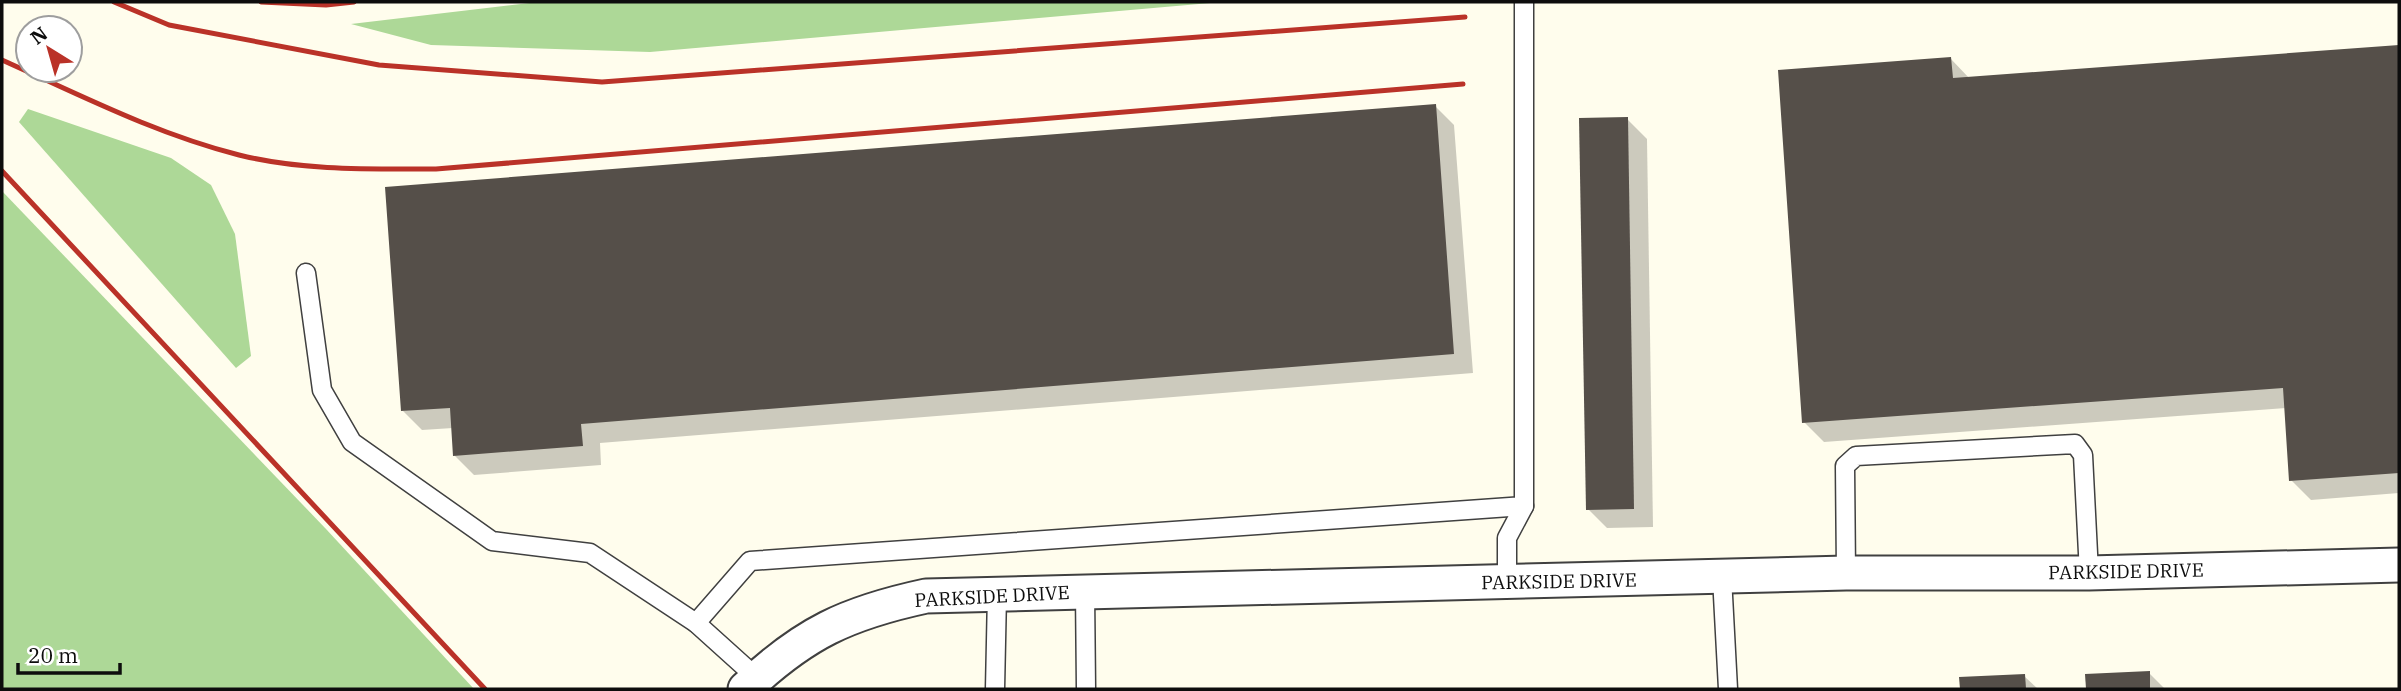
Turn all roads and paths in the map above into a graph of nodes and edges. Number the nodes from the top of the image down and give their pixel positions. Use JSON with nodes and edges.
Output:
{"nodes":[{"id":1,"x":1524,"y":2,"type":"edge"},
{"id":2,"x":306,"y":273,"type":"dead end"},
{"id":3,"x":1524,"y":506,"type":"junction"},
{"id":4,"x":2399,"y":565,"type":"edge"},
{"id":5,"x":1846,"y":573,"type":"junction"},
{"id":6,"x":2089,"y":573,"type":"junction"},
{"id":7,"x":1722,"y":577,"type":"junction"},
{"id":8,"x":1507,"y":583,"type":"junction"},
{"id":9,"x":1086,"y":591,"type":"junction"},
{"id":10,"x":997,"y":594,"type":"junction"},
{"id":11,"x":696,"y":623,"type":"junction"},
{"id":12,"x":751,"y":684,"type":"edge"},
{"id":13,"x":995,"y":689,"type":"edge"},
{"id":14,"x":1086,"y":689,"type":"edge"},
{"id":15,"x":1728,"y":689,"type":"edge"}],
"edges":[{"from":1,"to":3,"type":"lane"},
{"from":2,"to":11,"type":"lane"},
{"from":3,"to":8,"type":"lane"},
{"from":3,"to":11,"type":"lane"},
{"from":4,"to":6,"type":"street","name":"PARKSIDE DRIVE"},
{"from":5,"to":6,"type":"street","name":"PARKSIDE DRIVE"},
{"from":5,"to":6,"type":"lane"},
{"from":5,"to":7,"type":"street","name":"PARKSIDE DRIVE"},
{"from":7,"to":8,"type":"street","name":"PARKSIDE DRIVE"},
{"from":7,"to":15,"type":"lane"},
{"from":8,"to":9,"type":"street","name":"PARKSIDE DRIVE"},
{"from":9,"to":10,"type":"street","name":"PARKSIDE DRIVE"},
{"from":9,"to":14,"type":"lane"},
{"from":10,"to":12,"type":"street","name":"PARKSIDE DRIVE"},
{"from":10,"to":13,"type":"lane"},
{"from":11,"to":12,"type":"lane"}]}
